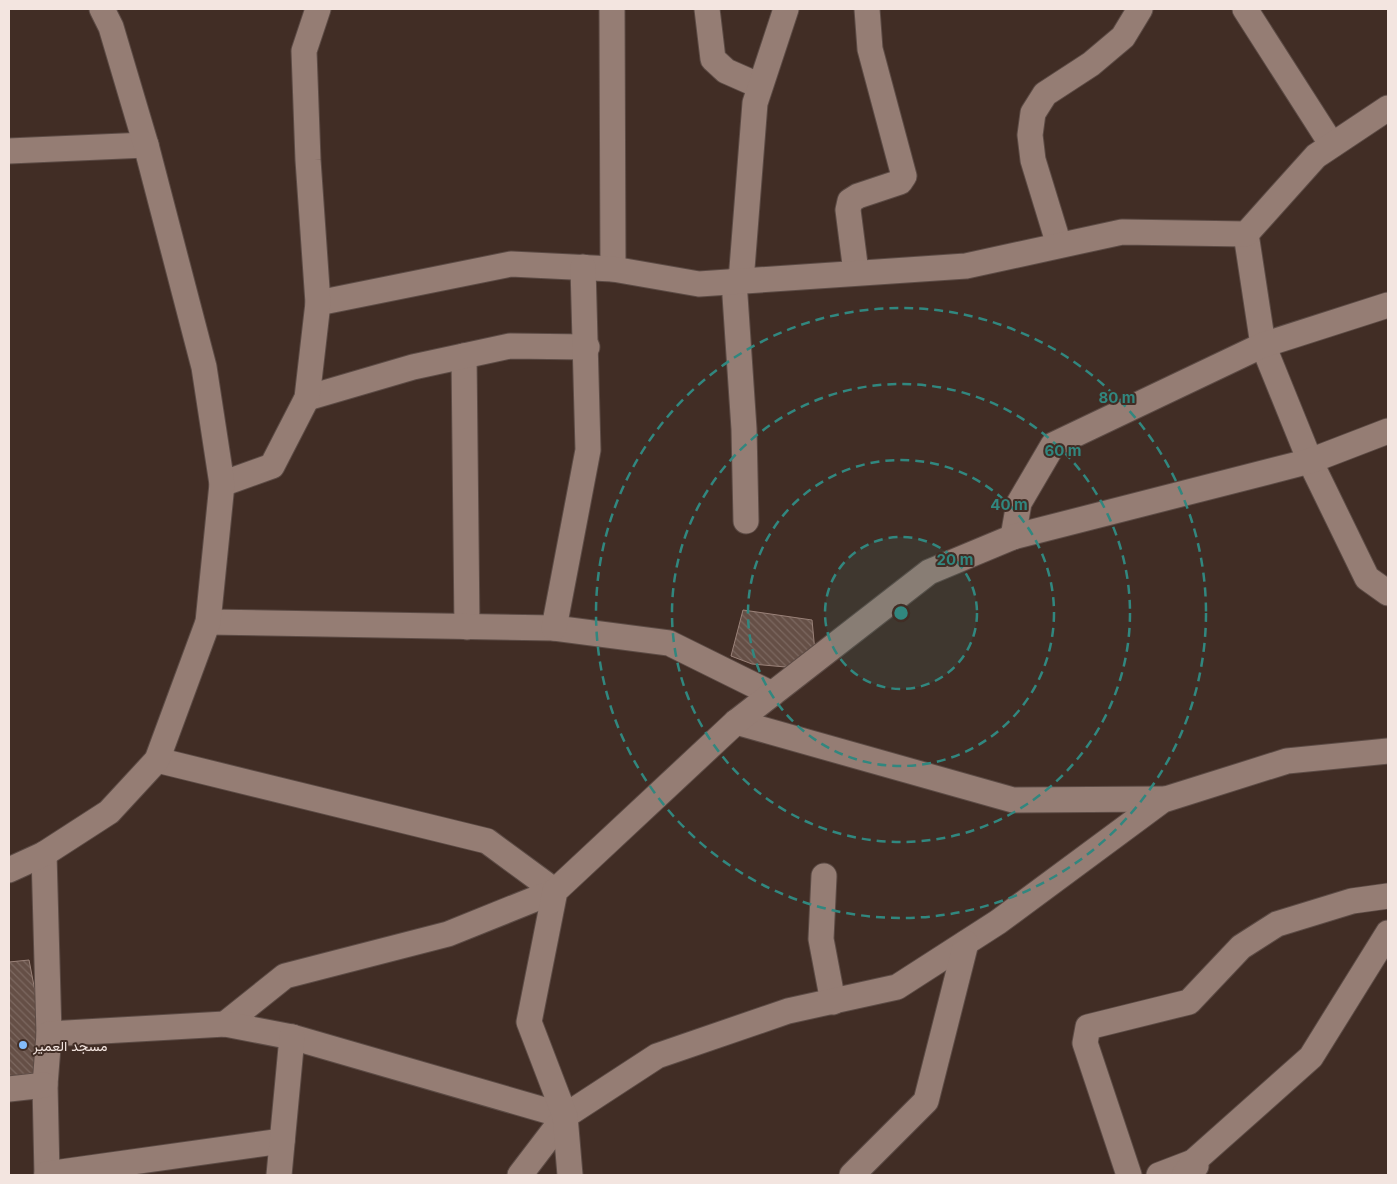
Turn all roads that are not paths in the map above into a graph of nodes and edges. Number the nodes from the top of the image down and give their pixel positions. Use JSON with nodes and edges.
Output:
{"nodes":[{"id":1,"x":102,"y":9,"type":"edge"},
{"id":2,"x":318,"y":9,"type":"edge"},
{"id":3,"x":612,"y":9,"type":"edge"},
{"id":4,"x":708,"y":9,"type":"edge"},
{"id":5,"x":786,"y":9,"type":"edge"},
{"id":6,"x":867,"y":9,"type":"edge"},
{"id":7,"x":1140,"y":9,"type":"edge"},
{"id":8,"x":1245,"y":9,"type":"edge"},
{"id":9,"x":760,"y":86,"type":"junction"},
{"id":10,"x":1388,"y":108,"type":"edge"},
{"id":11,"x":146,"y":144,"type":"junction"},
{"id":12,"x":1332,"y":145,"type":"junction"},
{"id":13,"x":9,"y":151,"type":"edge"},
{"id":14,"x":1246,"y":234,"type":"junction"},
{"id":15,"x":1059,"y":245,"type":"junction"},
{"id":16,"x":583,"y":267,"type":"junction"},
{"id":17,"x":613,"y":269,"type":"junction"},
{"id":18,"x":856,"y":272,"type":"junction"},
{"id":19,"x":738,"y":281,"type":"junction"},
{"id":20,"x":318,"y":303,"type":"junction"},
{"id":21,"x":1388,"y":306,"type":"edge"},
{"id":22,"x":1263,"y":345,"type":"junction"},
{"id":23,"x":587,"y":347,"type":"junction"},
{"id":24,"x":464,"y":356,"type":"junction"},
{"id":25,"x":307,"y":398,"type":"junction"},
{"id":26,"x":1388,"y":431,"type":"edge"},
{"id":27,"x":1310,"y":461,"type":"junction"},
{"id":28,"x":222,"y":484,"type":"junction"},
{"id":29,"x":746,"y":522,"type":"dead end"},
{"id":30,"x":1012,"y":537,"type":"junction"},
{"id":31,"x":1388,"y":592,"type":"edge"},
{"id":32,"x":208,"y":622,"type":"junction"},
{"id":33,"x":467,"y":627,"type":"junction"},
{"id":34,"x":554,"y":628,"type":"junction"},
{"id":35,"x":772,"y":694,"type":"junction"},
{"id":36,"x":736,"y":722,"type":"junction"},
{"id":37,"x":1388,"y":751,"type":"edge"},
{"id":38,"x":157,"y":760,"type":"junction"},
{"id":39,"x":1164,"y":799,"type":"junction"},
{"id":40,"x":44,"y":854,"type":"junction"},
{"id":41,"x":9,"y":870,"type":"edge"},
{"id":42,"x":824,"y":876,"type":"dead end"},
{"id":43,"x":555,"y":891,"type":"junction"},
{"id":44,"x":1388,"y":896,"type":"edge"},
{"id":45,"x":1388,"y":933,"type":"edge"},
{"id":46,"x":966,"y":943,"type":"junction"},
{"id":47,"x":833,"y":1002,"type":"junction"},
{"id":48,"x":225,"y":1024,"type":"junction"},
{"id":49,"x":48,"y":1034,"type":"junction"},
{"id":50,"x":292,"y":1036,"type":"junction"},
{"id":51,"x":45,"y":1085,"type":"junction"},
{"id":52,"x":9,"y":1089,"type":"edge"},
{"id":53,"x":565,"y":1116,"type":"junction"},
{"id":54,"x":282,"y":1141,"type":"junction"},
{"id":55,"x":1193,"y":1171,"type":"edge"},
{"id":56,"x":47,"y":1175,"type":"edge"},
{"id":57,"x":279,"y":1175,"type":"edge"},
{"id":58,"x":520,"y":1175,"type":"edge"},
{"id":59,"x":570,"y":1175,"type":"edge"},
{"id":60,"x":852,"y":1175,"type":"edge"},
{"id":61,"x":1128,"y":1175,"type":"edge"},
{"id":62,"x":1159,"y":1175,"type":"edge"}],
"edges":[{"from":1,"to":11,"type":"street"},
{"from":2,"to":20,"type":"street"},
{"from":3,"to":17,"type":"street"},
{"from":4,"to":9,"type":"street"},
{"from":5,"to":9,"type":"street"},
{"from":6,"to":18,"type":"street"},
{"from":7,"to":15,"type":"street"},
{"from":8,"to":12,"type":"street"},
{"from":9,"to":19,"type":"street"},
{"from":10,"to":12,"type":"street"},
{"from":11,"to":13,"type":"street"},
{"from":11,"to":28,"type":"street"},
{"from":12,"to":14,"type":"street"},
{"from":14,"to":15,"type":"street"},
{"from":14,"to":22,"type":"street"},
{"from":15,"to":18,"type":"street"},
{"from":16,"to":17,"type":"street"},
{"from":16,"to":20,"type":"street"},
{"from":16,"to":23,"type":"street"},
{"from":17,"to":19,"type":"street"},
{"from":18,"to":19,"type":"street"},
{"from":19,"to":29,"type":"street"},
{"from":20,"to":25,"type":"street"},
{"from":21,"to":22,"type":"street"},
{"from":22,"to":27,"type":"street"},
{"from":22,"to":30,"type":"street"},
{"from":23,"to":24,"type":"street"},
{"from":23,"to":34,"type":"street"},
{"from":24,"to":25,"type":"street"},
{"from":24,"to":33,"type":"street"},
{"from":25,"to":28,"type":"street"},
{"from":26,"to":27,"type":"street"},
{"from":27,"to":30,"type":"street"},
{"from":27,"to":31,"type":"street"},
{"from":28,"to":32,"type":"street"},
{"from":30,"to":35,"type":"street"},
{"from":32,"to":33,"type":"street"},
{"from":32,"to":38,"type":"street"},
{"from":33,"to":34,"type":"street"},
{"from":34,"to":35,"type":"street"},
{"from":35,"to":36,"type":"street"},
{"from":36,"to":39,"type":"street"},
{"from":36,"to":43,"type":"street"},
{"from":37,"to":39,"type":"street"},
{"from":38,"to":40,"type":"street"},
{"from":38,"to":43,"type":"street"},
{"from":39,"to":46,"type":"street"},
{"from":40,"to":41,"type":"street"},
{"from":40,"to":49,"type":"street"},
{"from":42,"to":47,"type":"street"},
{"from":43,"to":48,"type":"street"},
{"from":43,"to":53,"type":"street"},
{"from":44,"to":61,"type":"street"},
{"from":45,"to":55,"type":"street"},
{"from":46,"to":47,"type":"street"},
{"from":46,"to":60,"type":"street"},
{"from":47,"to":53,"type":"street"},
{"from":48,"to":49,"type":"street"},
{"from":48,"to":50,"type":"street"},
{"from":49,"to":51,"type":"street"},
{"from":50,"to":53,"type":"street"},
{"from":50,"to":54,"type":"street"},
{"from":51,"to":52,"type":"street"},
{"from":51,"to":56,"type":"street"},
{"from":53,"to":58,"type":"street"},
{"from":53,"to":59,"type":"street"},
{"from":54,"to":56,"type":"street"},
{"from":54,"to":57,"type":"street"},
{"from":55,"to":62,"type":"street"}]}
